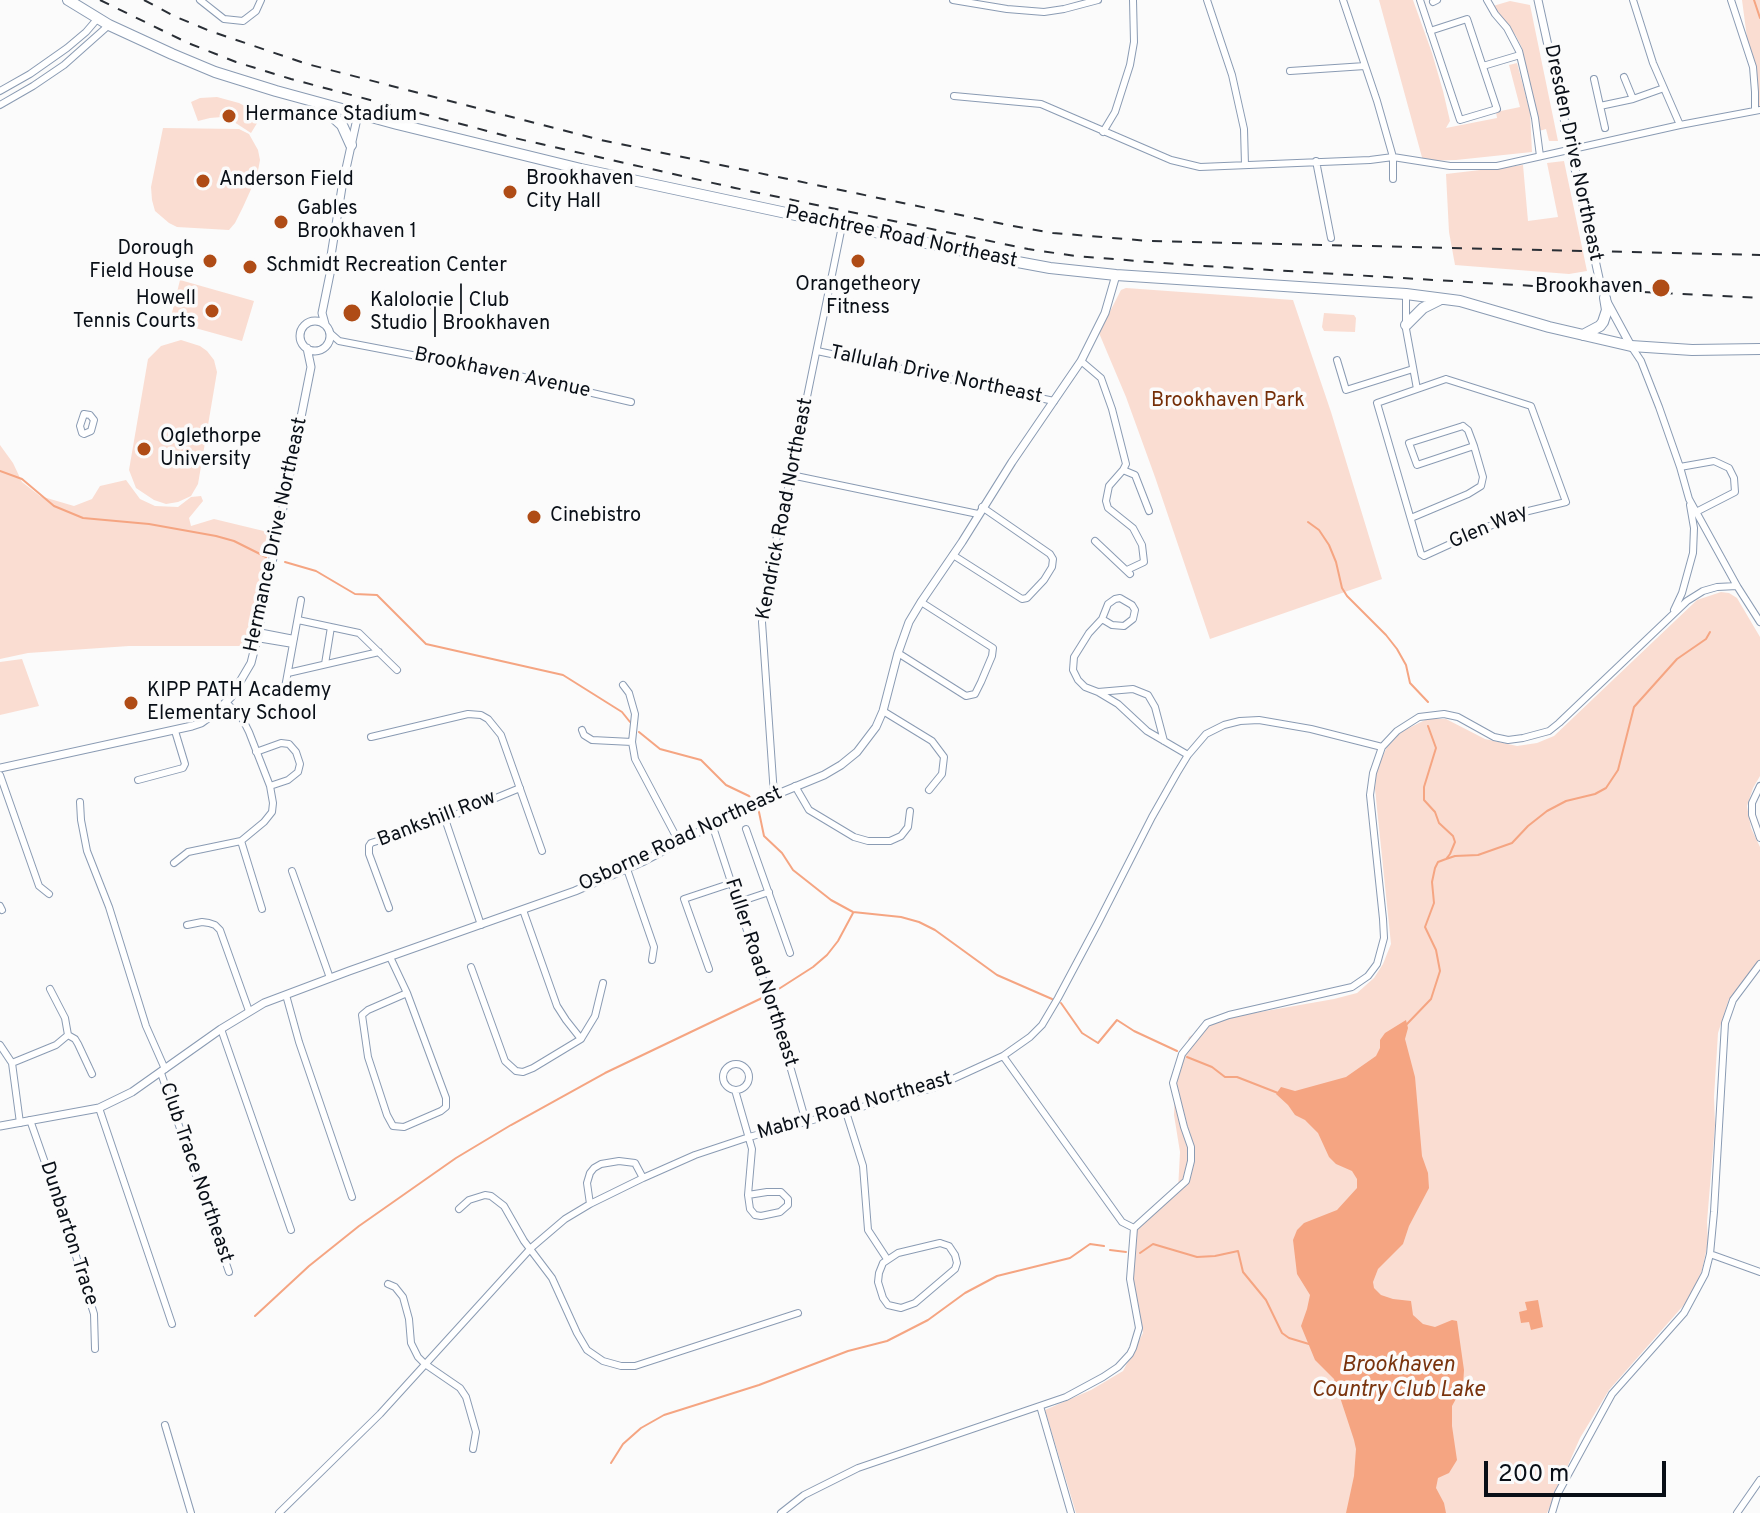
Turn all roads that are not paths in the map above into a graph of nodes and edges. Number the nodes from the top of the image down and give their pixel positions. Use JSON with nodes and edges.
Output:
{"nodes":[{"id":1,"x":68,"y":0,"type":"edge"},
{"id":2,"x":200,"y":0,"type":"edge"},
{"id":3,"x":261,"y":0,"type":"edge"},
{"id":4,"x":953,"y":0,"type":"edge"},
{"id":5,"x":1098,"y":0,"type":"edge"},
{"id":6,"x":1133,"y":0,"type":"edge"},
{"id":7,"x":1207,"y":0,"type":"edge"},
{"id":8,"x":1343,"y":0,"type":"edge"},
{"id":9,"x":1420,"y":0,"type":"edge"},
{"id":10,"x":1487,"y":0,"type":"edge"},
{"id":11,"x":1538,"y":0,"type":"edge"},
{"id":12,"x":1633,"y":0,"type":"edge"},
{"id":13,"x":1731,"y":0,"type":"edge"},
{"id":14,"x":98,"y":18,"type":"junction"},
{"id":15,"x":109,"y":25,"type":"junction"},
{"id":16,"x":1430,"y":31,"type":"junction"},
{"id":17,"x":1520,"y":55,"type":"junction"},
{"id":18,"x":1365,"y":66,"type":"junction"},
{"id":19,"x":1483,"y":66,"type":"junction"},
{"id":20,"x":1290,"y":71,"type":"dead end"},
{"id":21,"x":1624,"y":77,"type":"dead end"},
{"id":22,"x":1594,"y":79,"type":"dead end"},
{"id":23,"x":1664,"y":88,"type":"junction"},
{"id":24,"x":0,"y":91,"type":"edge"},
{"id":25,"x":954,"y":96,"type":"dead end"},
{"id":26,"x":1633,"y":99,"type":"junction"},
{"id":27,"x":318,"y":103,"type":"junction"},
{"id":28,"x":0,"y":105,"type":"edge"},
{"id":29,"x":1600,"y":106,"type":"junction"},
{"id":30,"x":1757,"y":110,"type":"edge"},
{"id":31,"x":358,"y":114,"type":"junction"},
{"id":32,"x":1680,"y":125,"type":"junction"},
{"id":33,"x":1605,"y":128,"type":"dead end"},
{"id":34,"x":1103,"y":132,"type":"junction"},
{"id":35,"x":351,"y":145,"type":"junction"},
{"id":36,"x":1571,"y":149,"type":"junction"},
{"id":37,"x":1540,"y":156,"type":"junction"},
{"id":38,"x":1393,"y":157,"type":"junction"},
{"id":39,"x":1316,"y":161,"type":"junction"},
{"id":40,"x":1245,"y":165,"type":"junction"},
{"id":41,"x":1393,"y":179,"type":"dead end"},
{"id":42,"x":842,"y":226,"type":"junction"},
{"id":43,"x":1331,"y":238,"type":"dead end"},
{"id":44,"x":330,"y":262,"type":"junction"},
{"id":45,"x":1116,"y":275,"type":"junction"},
{"id":46,"x":1406,"y":294,"type":"junction"},
{"id":47,"x":1442,"y":298,"type":"junction"},
{"id":48,"x":1605,"y":298,"type":"junction"},
{"id":49,"x":311,"y":321,"type":"junction"},
{"id":50,"x":325,"y":324,"type":"junction"},
{"id":51,"x":1406,"y":325,"type":"junction"},
{"id":52,"x":330,"y":333,"type":"junction"},
{"id":53,"x":1583,"y":335,"type":"junction"},
{"id":54,"x":339,"y":341,"type":"junction"},
{"id":55,"x":328,"y":343,"type":"junction"},
{"id":56,"x":1631,"y":346,"type":"junction"},
{"id":57,"x":307,"y":348,"type":"junction"},
{"id":58,"x":1760,"y":349,"type":"edge"},
{"id":59,"x":317,"y":350,"type":"junction"},
{"id":60,"x":817,"y":351,"type":"junction"},
{"id":61,"x":1337,"y":360,"type":"dead end"},
{"id":62,"x":1081,"y":361,"type":"junction"},
{"id":63,"x":310,"y":363,"type":"junction"},
{"id":64,"x":1413,"y":369,"type":"junction"},
{"id":65,"x":1417,"y":389,"type":"junction"},
{"id":66,"x":1054,"y":401,"type":"junction"},
{"id":67,"x":631,"y":402,"type":"dead end"},
{"id":68,"x":1474,"y":446,"type":"junction"},
{"id":69,"x":1680,"y":467,"type":"junction"},
{"id":70,"x":1123,"y":470,"type":"junction"},
{"id":71,"x":791,"y":475,"type":"junction"},
{"id":72,"x":1689,"y":499,"type":"junction"},
{"id":73,"x":980,"y":510,"type":"junction"},
{"id":74,"x":1149,"y":511,"type":"dead end"},
{"id":75,"x":1696,"y":512,"type":"junction"},
{"id":76,"x":1411,"y":518,"type":"junction"},
{"id":77,"x":1095,"y":541,"type":"dead end"},
{"id":78,"x":953,"y":555,"type":"junction"},
{"id":79,"x":1737,"y":586,"type":"junction"},
{"id":80,"x":301,"y":600,"type":"dead end"},
{"id":81,"x":921,"y":602,"type":"junction"},
{"id":82,"x":1673,"y":614,"type":"junction"},
{"id":83,"x":1102,"y":619,"type":"junction"},
{"id":84,"x":298,"y":620,"type":"junction"},
{"id":85,"x":1760,"y":622,"type":"edge"},
{"id":86,"x":331,"y":627,"type":"junction"},
{"id":87,"x":258,"y":635,"type":"junction"},
{"id":88,"x":294,"y":641,"type":"junction"},
{"id":89,"x":379,"y":652,"type":"junction"},
{"id":90,"x":898,"y":653,"type":"junction"},
{"id":91,"x":325,"y":664,"type":"junction"},
{"id":92,"x":397,"y":670,"type":"dead end"},
{"id":93,"x":288,"y":673,"type":"junction"},
{"id":94,"x":623,"y":685,"type":"dead end"},
{"id":95,"x":1115,"y":690,"type":"junction"},
{"id":96,"x":1098,"y":692,"type":"junction"},
{"id":97,"x":284,"y":693,"type":"dead end"},
{"id":98,"x":1112,"y":700,"type":"junction"},
{"id":99,"x":226,"y":702,"type":"junction"},
{"id":100,"x":883,"y":711,"type":"junction"},
{"id":101,"x":582,"y":730,"type":"dead end"},
{"id":102,"x":175,"y":731,"type":"junction"},
{"id":103,"x":371,"y":737,"type":"dead end"},
{"id":104,"x":1164,"y":741,"type":"junction"},
{"id":105,"x":632,"y":742,"type":"junction"},
{"id":106,"x":1382,"y":747,"type":"junction"},
{"id":107,"x":256,"y":752,"type":"junction"},
{"id":108,"x":1188,"y":755,"type":"junction"},
{"id":109,"x":0,"y":768,"type":"edge"},
{"id":110,"x":0,"y":775,"type":"edge"},
{"id":111,"x":138,"y":780,"type":"dead end"},
{"id":112,"x":270,"y":786,"type":"junction"},
{"id":113,"x":795,"y":786,"type":"junction"},
{"id":114,"x":1760,"y":786,"type":"edge"},
{"id":115,"x":520,"y":788,"type":"junction"},
{"id":116,"x":929,"y":790,"type":"dead end"},
{"id":117,"x":771,"y":796,"type":"junction"},
{"id":118,"x":80,"y":802,"type":"dead end"},
{"id":119,"x":910,"y":811,"type":"dead end"},
{"id":120,"x":445,"y":819,"type":"junction"},
{"id":121,"x":712,"y":824,"type":"junction"},
{"id":122,"x":746,"y":829,"type":"dead end"},
{"id":123,"x":1760,"y":838,"type":"edge"},
{"id":124,"x":241,"y":841,"type":"junction"},
{"id":125,"x":679,"y":842,"type":"junction"},
{"id":126,"x":542,"y":851,"type":"dead end"},
{"id":127,"x":174,"y":863,"type":"dead end"},
{"id":128,"x":627,"y":869,"type":"junction"},
{"id":129,"x":292,"y":871,"type":"dead end"},
{"id":130,"x":732,"y":883,"type":"junction"},
{"id":131,"x":769,"y":892,"type":"junction"},
{"id":132,"x":49,"y":894,"type":"dead end"},
{"id":133,"x":739,"y":902,"type":"junction"},
{"id":134,"x":389,"y":908,"type":"dead end"},
{"id":135,"x":262,"y":909,"type":"dead end"},
{"id":136,"x":523,"y":910,"type":"junction"},
{"id":137,"x":187,"y":925,"type":"dead end"},
{"id":138,"x":481,"y":925,"type":"junction"},
{"id":139,"x":790,"y":953,"type":"dead end"},
{"id":140,"x":390,"y":957,"type":"junction"},
{"id":141,"x":652,"y":960,"type":"dead end"},
{"id":142,"x":1760,"y":964,"type":"edge"},
{"id":143,"x":471,"y":967,"type":"dead end"},
{"id":144,"x":709,"y":969,"type":"dead end"},
{"id":145,"x":330,"y":978,"type":"junction"},
{"id":146,"x":603,"y":983,"type":"dead end"},
{"id":147,"x":50,"y":989,"type":"dead end"},
{"id":148,"x":407,"y":993,"type":"junction"},
{"id":149,"x":286,"y":995,"type":"junction"},
{"id":150,"x":249,"y":1011,"type":"junction"},
{"id":151,"x":221,"y":1029,"type":"junction"},
{"id":152,"x":68,"y":1035,"type":"junction"},
{"id":153,"x":581,"y":1039,"type":"junction"},
{"id":154,"x":0,"y":1045,"type":"edge"},
{"id":155,"x":1003,"y":1056,"type":"junction"},
{"id":156,"x":12,"y":1063,"type":"junction"},
{"id":157,"x":163,"y":1071,"type":"junction"},
{"id":158,"x":92,"y":1074,"type":"dead end"},
{"id":159,"x":735,"y":1090,"type":"junction"},
{"id":160,"x":99,"y":1108,"type":"junction"},
{"id":161,"x":846,"y":1112,"type":"junction"},
{"id":162,"x":30,"y":1120,"type":"junction"},
{"id":163,"x":806,"y":1122,"type":"junction"},
{"id":164,"x":20,"y":1123,"type":"junction"},
{"id":165,"x":0,"y":1126,"type":"edge"},
{"id":166,"x":749,"y":1137,"type":"junction"},
{"id":167,"x":643,"y":1178,"type":"junction"},
{"id":168,"x":748,"y":1195,"type":"junction"},
{"id":169,"x":352,"y":1197,"type":"dead end"},
{"id":170,"x":590,"y":1204,"type":"junction"},
{"id":171,"x":459,"y":1209,"type":"dead end"},
{"id":172,"x":1134,"y":1228,"type":"junction"},
{"id":173,"x":291,"y":1230,"type":"dead end"},
{"id":174,"x":531,"y":1248,"type":"junction"},
{"id":175,"x":1710,"y":1254,"type":"junction"},
{"id":176,"x":887,"y":1259,"type":"junction"},
{"id":177,"x":229,"y":1272,"type":"dead end"},
{"id":178,"x":1760,"y":1272,"type":"edge"},
{"id":179,"x":388,"y":1284,"type":"dead end"},
{"id":180,"x":798,"y":1313,"type":"dead end"},
{"id":181,"x":172,"y":1324,"type":"dead end"},
{"id":182,"x":95,"y":1349,"type":"dead end"},
{"id":183,"x":425,"y":1364,"type":"junction"},
{"id":184,"x":1040,"y":1406,"type":"junction"},
{"id":185,"x":165,"y":1425,"type":"dead end"},
{"id":186,"x":473,"y":1449,"type":"dead end"},
{"id":187,"x":1760,"y":1480,"type":"edge"},
{"id":188,"x":191,"y":1513,"type":"edge"},
{"id":189,"x":279,"y":1513,"type":"edge"},
{"id":190,"x":781,"y":1513,"type":"edge"},
{"id":191,"x":1071,"y":1513,"type":"edge"},
{"id":192,"x":1552,"y":1513,"type":"edge"},
{"id":193,"x":1737,"y":1513,"type":"edge"}],
"edges":[{"from":1,"to":14,"type":"highway","name":"Peachtree Road Northeast"},
{"from":2,"to":3,"type":"street"},
{"from":4,"to":5,"type":"street"},
{"from":6,"to":34,"type":"street"},
{"from":7,"to":40,"type":"street"},
{"from":8,"to":18,"type":"street"},
{"from":9,"to":16,"type":"street"},
{"from":10,"to":17,"type":"street"},
{"from":11,"to":36,"type":"street","name":"Dresden Drive Northeast"},
{"from":12,"to":23,"type":"street"},
{"from":13,"to":30,"type":"street"},
{"from":14,"to":15,"type":"highway","name":"Peachtree Road Northeast"},
{"from":14,"to":24,"type":"street"},
{"from":15,"to":27,"type":"highway","name":"Peachtree Road Northeast"},
{"from":15,"to":28,"type":"street"},
{"from":16,"to":19,"type":"street"},
{"from":16,"to":19,"type":"street"},
{"from":17,"to":19,"type":"street"},
{"from":17,"to":37,"type":"street"},
{"from":18,"to":20,"type":"street"},
{"from":18,"to":38,"type":"street"},
{"from":21,"to":26,"type":"street"},
{"from":22,"to":29,"type":"street"},
{"from":23,"to":26,"type":"street"},
{"from":23,"to":32,"type":"street"},
{"from":25,"to":34,"type":"street"},
{"from":26,"to":29,"type":"street"},
{"from":27,"to":31,"type":"highway","name":"Peachtree Road Northeast"},
{"from":27,"to":35,"type":"highway"},
{"from":29,"to":33,"type":"street"},
{"from":30,"to":32,"type":"street"},
{"from":31,"to":35,"type":"street","name":"Hermance Drive Northeast"},
{"from":31,"to":42,"type":"highway","name":"Peachtree Road Northeast"},
{"from":32,"to":36,"type":"street"},
{"from":34,"to":40,"type":"street"},
{"from":35,"to":44,"type":"street","name":"Hermance Drive Northeast"},
{"from":36,"to":37,"type":"street"},
{"from":36,"to":48,"type":"street","name":"Dresden Drive Northeast"},
{"from":37,"to":38,"type":"street"},
{"from":38,"to":39,"type":"street"},
{"from":38,"to":41,"type":"street"},
{"from":39,"to":40,"type":"street"},
{"from":39,"to":43,"type":"street"},
{"from":42,"to":45,"type":"highway","name":"Peachtree Road Northeast"},
{"from":42,"to":60,"type":"street","name":"Kendrick Road Northeast"},
{"from":44,"to":49,"type":"street","name":"Hermance Drive Northeast"},
{"from":44,"to":50,"type":"street","name":"Hermance Drive Northeast"},
{"from":45,"to":46,"type":"highway","name":"Peachtree Road Northeast"},
{"from":45,"to":62,"type":"street","name":"Osborne Road Northeast"},
{"from":46,"to":47,"type":"highway","name":"Peachtree Road Northeast"},
{"from":46,"to":51,"type":"street"},
{"from":47,"to":51,"type":"highway"},
{"from":47,"to":53,"type":"highway","name":"Peachtree Road Northeast"},
{"from":48,"to":53,"type":"highway"},
{"from":48,"to":56,"type":"street","name":"Dresden Drive Northeast"},
{"from":49,"to":50,"type":"street"},
{"from":49,"to":57,"type":"street","name":"Hermance Drive Northeast"},
{"from":50,"to":52,"type":"street"},
{"from":51,"to":64,"type":"street"},
{"from":52,"to":54,"type":"street"},
{"from":52,"to":55,"type":"street"},
{"from":53,"to":56,"type":"highway","name":"Peachtree Road Northeast"},
{"from":54,"to":55,"type":"street"},
{"from":54,"to":67,"type":"street","name":"Brookhaven Avenue"},
{"from":55,"to":59,"type":"street","name":"Hermance Drive Northeast"},
{"from":56,"to":58,"type":"highway","name":"Peachtree Road Northeast"},
{"from":56,"to":69,"type":"street"},
{"from":57,"to":59,"type":"street"},
{"from":57,"to":63,"type":"street","name":"Hermance Drive Northeast"},
{"from":59,"to":63,"type":"street","name":"Hermance Drive Northeast"},
{"from":60,"to":66,"type":"street","name":"Tallulah Drive Northeast"},
{"from":60,"to":71,"type":"street","name":"Kendrick Road Northeast"},
{"from":61,"to":64,"type":"street"},
{"from":62,"to":66,"type":"street","name":"Osborne Road Northeast"},
{"from":62,"to":70,"type":"street"},
{"from":63,"to":87,"type":"street","name":"Hermance Drive Northeast"},
{"from":64,"to":65,"type":"street"},
{"from":65,"to":76,"type":"street","name":"Glen Way"},
{"from":65,"to":76,"type":"street","name":"Glen Way"},
{"from":66,"to":73,"type":"street","name":"Osborne Road Northeast"},
{"from":68,"to":68,"type":"street"},
{"from":68,"to":76,"type":"street","name":"Glen Way"},
{"from":69,"to":72,"type":"street"},
{"from":69,"to":75,"type":"street"},
{"from":70,"to":74,"type":"street"},
{"from":70,"to":77,"type":"street"},
{"from":71,"to":73,"type":"street"},
{"from":71,"to":117,"type":"street","name":"Kendrick Road Northeast"},
{"from":72,"to":75,"type":"street"},
{"from":72,"to":82,"type":"street"},
{"from":73,"to":78,"type":"street","name":"Osborne Road Northeast"},
{"from":73,"to":78,"type":"street"},
{"from":75,"to":79,"type":"street"},
{"from":78,"to":81,"type":"street","name":"Osborne Road Northeast"},
{"from":79,"to":82,"type":"street"},
{"from":79,"to":85,"type":"street"},
{"from":80,"to":84,"type":"street"},
{"from":81,"to":90,"type":"street","name":"Osborne Road Northeast"},
{"from":81,"to":90,"type":"street"},
{"from":82,"to":106,"type":"street"},
{"from":83,"to":83,"type":"street"},
{"from":83,"to":96,"type":"street"},
{"from":84,"to":86,"type":"street"},
{"from":84,"to":88,"type":"street"},
{"from":86,"to":89,"type":"street"},
{"from":86,"to":91,"type":"street"},
{"from":87,"to":88,"type":"street"},
{"from":87,"to":99,"type":"street","name":"Hermance Drive Northeast"},
{"from":88,"to":93,"type":"street"},
{"from":89,"to":91,"type":"street"},
{"from":89,"to":92,"type":"street"},
{"from":90,"to":100,"type":"street","name":"Osborne Road Northeast"},
{"from":91,"to":93,"type":"street"},
{"from":93,"to":97,"type":"street"},
{"from":94,"to":105,"type":"street"},
{"from":95,"to":96,"type":"street"},
{"from":95,"to":98,"type":"street"},
{"from":95,"to":104,"type":"street"},
{"from":96,"to":98,"type":"street"},
{"from":98,"to":104,"type":"street"},
{"from":99,"to":102,"type":"street","name":"Hermance Drive Northeast"},
{"from":99,"to":107,"type":"street"},
{"from":100,"to":113,"type":"street","name":"Osborne Road Northeast"},
{"from":100,"to":116,"type":"street"},
{"from":101,"to":105,"type":"street"},
{"from":102,"to":109,"type":"street","name":"Hermance Drive Northeast"},
{"from":102,"to":111,"type":"street"},
{"from":103,"to":115,"type":"street"},
{"from":104,"to":108,"type":"street"},
{"from":105,"to":125,"type":"street"},
{"from":106,"to":108,"type":"street","name":"Mabry Road Northeast"},
{"from":106,"to":172,"type":"street"},
{"from":107,"to":112,"type":"street"},
{"from":107,"to":112,"type":"street"},
{"from":108,"to":155,"type":"street","name":"Mabry Road Northeast"},
{"from":110,"to":132,"type":"street"},
{"from":112,"to":124,"type":"street"},
{"from":113,"to":117,"type":"street","name":"Osborne Road Northeast"},
{"from":113,"to":119,"type":"street"},
{"from":114,"to":123,"type":"street"},
{"from":115,"to":120,"type":"street","name":"Bankshill Row"},
{"from":115,"to":126,"type":"street"},
{"from":117,"to":121,"type":"street","name":"Osborne Road Northeast"},
{"from":118,"to":157,"type":"street","name":"Club Trace Northeast"},
{"from":120,"to":134,"type":"street","name":"Bankshill Row"},
{"from":120,"to":138,"type":"street"},
{"from":121,"to":125,"type":"street","name":"Osborne Road Northeast"},
{"from":121,"to":130,"type":"street","name":"Fuller Road Northeast"},
{"from":122,"to":131,"type":"street"},
{"from":124,"to":127,"type":"street"},
{"from":124,"to":135,"type":"street"},
{"from":125,"to":128,"type":"street","name":"Osborne Road Northeast"},
{"from":128,"to":136,"type":"street","name":"Osborne Road Northeast"},
{"from":128,"to":141,"type":"street"},
{"from":129,"to":145,"type":"street"},
{"from":130,"to":133,"type":"street","name":"Fuller Road Northeast"},
{"from":130,"to":144,"type":"street"},
{"from":131,"to":133,"type":"street"},
{"from":131,"to":139,"type":"street"},
{"from":133,"to":163,"type":"street","name":"Fuller Road Northeast"},
{"from":136,"to":138,"type":"street","name":"Osborne Road Northeast"},
{"from":136,"to":153,"type":"street"},
{"from":137,"to":150,"type":"street"},
{"from":138,"to":140,"type":"street","name":"Osborne Road Northeast"},
{"from":140,"to":145,"type":"street","name":"Osborne Road Northeast"},
{"from":140,"to":148,"type":"street"},
{"from":142,"to":175,"type":"street"},
{"from":143,"to":153,"type":"street"},
{"from":145,"to":149,"type":"street","name":"Osborne Road Northeast"},
{"from":146,"to":153,"type":"street"},
{"from":147,"to":152,"type":"street"},
{"from":148,"to":148,"type":"street"},
{"from":149,"to":150,"type":"street","name":"Osborne Road Northeast"},
{"from":149,"to":169,"type":"street"},
{"from":150,"to":151,"type":"street","name":"Osborne Road Northeast"},
{"from":151,"to":157,"type":"street","name":"Osborne Road Northeast"},
{"from":151,"to":173,"type":"street"},
{"from":152,"to":156,"type":"street"},
{"from":152,"to":158,"type":"street"},
{"from":154,"to":156,"type":"street"},
{"from":155,"to":161,"type":"street","name":"Mabry Road Northeast"},
{"from":155,"to":172,"type":"street"},
{"from":156,"to":164,"type":"street"},
{"from":157,"to":160,"type":"street","name":"Osborne Road Northeast"},
{"from":157,"to":177,"type":"street","name":"Club Trace Northeast"},
{"from":159,"to":159,"type":"street"},
{"from":159,"to":166,"type":"street"},
{"from":160,"to":162,"type":"street","name":"Osborne Road Northeast"},
{"from":160,"to":181,"type":"street"},
{"from":161,"to":163,"type":"street","name":"Mabry Road Northeast"},
{"from":161,"to":176,"type":"street"},
{"from":162,"to":164,"type":"street","name":"Osborne Road Northeast"},
{"from":162,"to":182,"type":"street","name":"Dunbarton Trace"},
{"from":163,"to":166,"type":"street","name":"Mabry Road Northeast"},
{"from":164,"to":165,"type":"street","name":"Osborne Road Northeast"},
{"from":166,"to":167,"type":"street","name":"Mabry Road Northeast"},
{"from":166,"to":168,"type":"street"},
{"from":167,"to":170,"type":"street","name":"Mabry Road Northeast"},
{"from":167,"to":170,"type":"street"},
{"from":168,"to":168,"type":"street"},
{"from":170,"to":174,"type":"street","name":"Mabry Road Northeast"},
{"from":171,"to":174,"type":"street"},
{"from":172,"to":184,"type":"street"},
{"from":174,"to":180,"type":"street"},
{"from":174,"to":183,"type":"street","name":"Mabry Road Northeast"},
{"from":175,"to":178,"type":"street"},
{"from":175,"to":192,"type":"street"},
{"from":176,"to":176,"type":"street"},
{"from":179,"to":183,"type":"street"},
{"from":183,"to":186,"type":"street"},
{"from":183,"to":189,"type":"street","name":"Mabry Road Northeast"},
{"from":184,"to":190,"type":"street"},
{"from":184,"to":191,"type":"street"},
{"from":185,"to":188,"type":"street"},
{"from":187,"to":193,"type":"street"}]}
